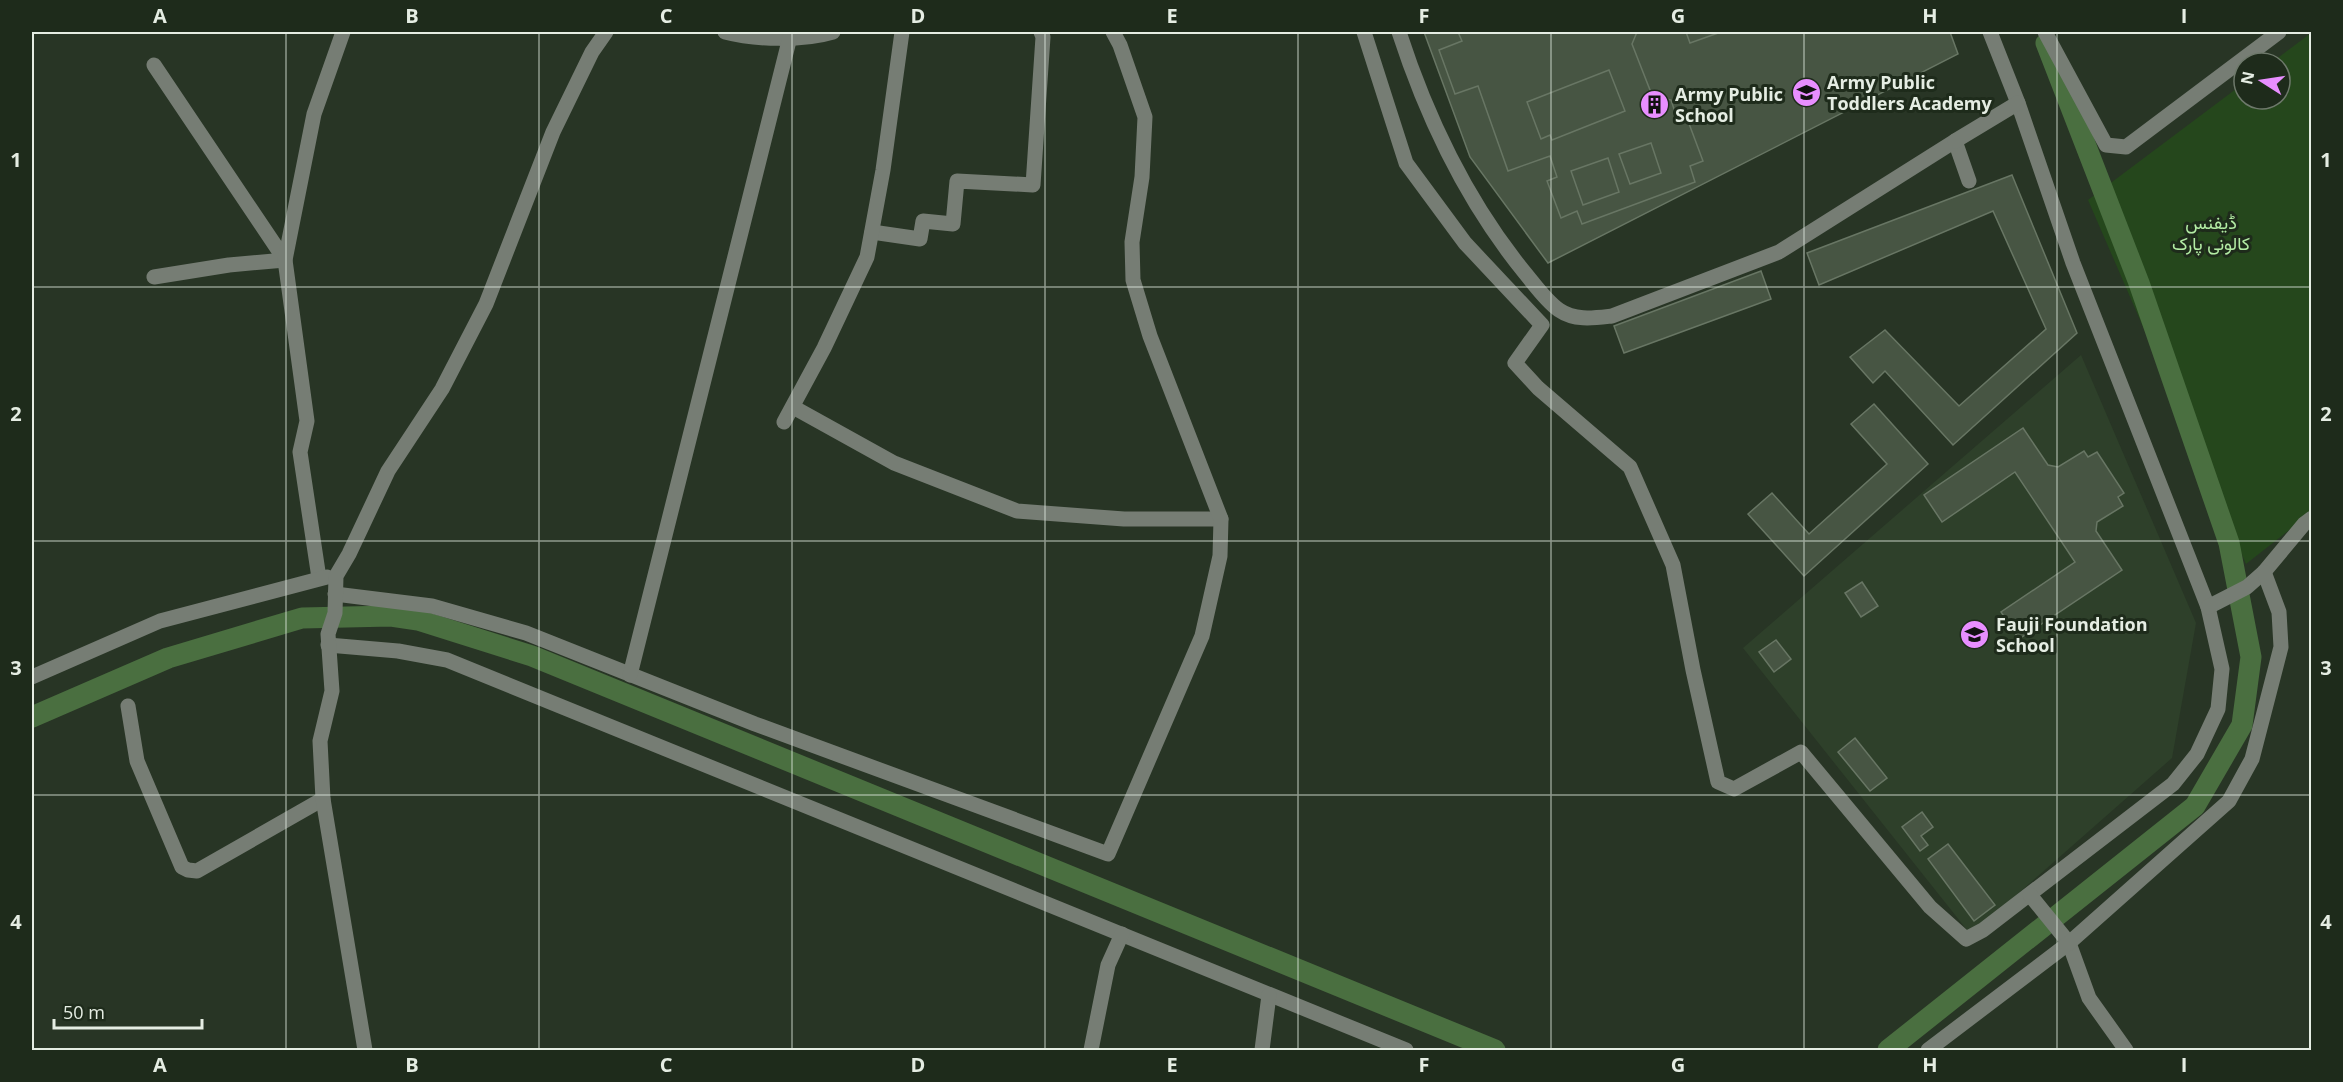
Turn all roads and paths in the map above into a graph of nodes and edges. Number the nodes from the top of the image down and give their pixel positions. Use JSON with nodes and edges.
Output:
{"nodes":[{"id":1,"x":343,"y":32,"type":"edge"},
{"id":2,"x":606,"y":32,"type":"edge"},
{"id":3,"x":725,"y":32,"type":"edge"},
{"id":4,"x":833,"y":32,"type":"edge"},
{"id":5,"x":902,"y":32,"type":"edge"},
{"id":6,"x":1041,"y":32,"type":"edge"},
{"id":7,"x":1113,"y":32,"type":"edge"},
{"id":8,"x":1364,"y":32,"type":"edge"},
{"id":9,"x":1399,"y":32,"type":"edge"},
{"id":10,"x":1990,"y":32,"type":"edge"},
{"id":11,"x":2045,"y":32,"type":"edge"},
{"id":12,"x":2280,"y":32,"type":"edge"},
{"id":13,"x":790,"y":37,"type":"junction"},
{"id":14,"x":154,"y":64,"type":"dead end"},
{"id":15,"x":2018,"y":103,"type":"junction"},
{"id":16,"x":1955,"y":141,"type":"junction"},
{"id":17,"x":1969,"y":181,"type":"dead end"},
{"id":18,"x":872,"y":232,"type":"junction"},
{"id":19,"x":285,"y":260,"type":"junction"},
{"id":20,"x":154,"y":277,"type":"dead end"},
{"id":21,"x":793,"y":407,"type":"junction"},
{"id":22,"x":784,"y":422,"type":"dead end"},
{"id":23,"x":1221,"y":519,"type":"junction"},
{"id":24,"x":2308,"y":521,"type":"edge"},
{"id":25,"x":2312,"y":538,"type":"edge"},
{"id":26,"x":2264,"y":572,"type":"junction"},
{"id":27,"x":336,"y":576,"type":"junction"},
{"id":28,"x":319,"y":578,"type":"junction"},
{"id":29,"x":336,"y":594,"type":"junction"},
{"id":30,"x":2215,"y":603,"type":"junction"},
{"id":31,"x":328,"y":639,"type":"junction"},
{"id":32,"x":33,"y":674,"type":"edge"},
{"id":33,"x":630,"y":675,"type":"junction"},
{"id":34,"x":128,"y":706,"type":"dead end"},
{"id":35,"x":323,"y":799,"type":"junction"},
{"id":36,"x":2034,"y":900,"type":"junction"},
{"id":37,"x":1122,"y":934,"type":"junction"},
{"id":38,"x":2069,"y":943,"type":"junction"},
{"id":39,"x":1269,"y":995,"type":"junction"},
{"id":40,"x":366,"y":1050,"type":"edge"},
{"id":41,"x":1091,"y":1050,"type":"edge"},
{"id":42,"x":1262,"y":1050,"type":"edge"},
{"id":43,"x":1406,"y":1050,"type":"edge"},
{"id":44,"x":1928,"y":1050,"type":"edge"},
{"id":45,"x":2126,"y":1050,"type":"edge"}],
"edges":[{"from":1,"to":19,"type":"street"},
{"from":2,"to":27,"type":"street"},
{"from":3,"to":13,"type":"street"},
{"from":4,"to":13,"type":"street"},
{"from":5,"to":18,"type":"street"},
{"from":6,"to":18,"type":"street"},
{"from":7,"to":23,"type":"street"},
{"from":8,"to":36,"type":"street"},
{"from":9,"to":16,"type":"street"},
{"from":10,"to":15,"type":"street"},
{"from":11,"to":12,"type":"street"},
{"from":13,"to":33,"type":"street"},
{"from":14,"to":19,"type":"street"},
{"from":15,"to":16,"type":"street"},
{"from":15,"to":30,"type":"street"},
{"from":16,"to":17,"type":"street"},
{"from":18,"to":21,"type":"street"},
{"from":19,"to":20,"type":"street"},
{"from":19,"to":28,"type":"street"},
{"from":21,"to":22,"type":"street"},
{"from":21,"to":23,"type":"street"},
{"from":23,"to":33,"type":"street"},
{"from":24,"to":25,"type":"street"},
{"from":24,"to":26,"type":"street"},
{"from":26,"to":30,"type":"street"},
{"from":26,"to":38,"type":"street"},
{"from":27,"to":28,"type":"street"},
{"from":27,"to":29,"type":"street"},
{"from":28,"to":32,"type":"street"},
{"from":29,"to":31,"type":"street"},
{"from":29,"to":33,"type":"street"},
{"from":30,"to":36,"type":"street"},
{"from":31,"to":35,"type":"street"},
{"from":31,"to":37,"type":"street"},
{"from":34,"to":35,"type":"street"},
{"from":35,"to":40,"type":"street"},
{"from":36,"to":38,"type":"street"},
{"from":37,"to":39,"type":"street"},
{"from":37,"to":41,"type":"street"},
{"from":38,"to":44,"type":"street"},
{"from":38,"to":45,"type":"street"},
{"from":39,"to":42,"type":"street"},
{"from":39,"to":43,"type":"street"}]}
